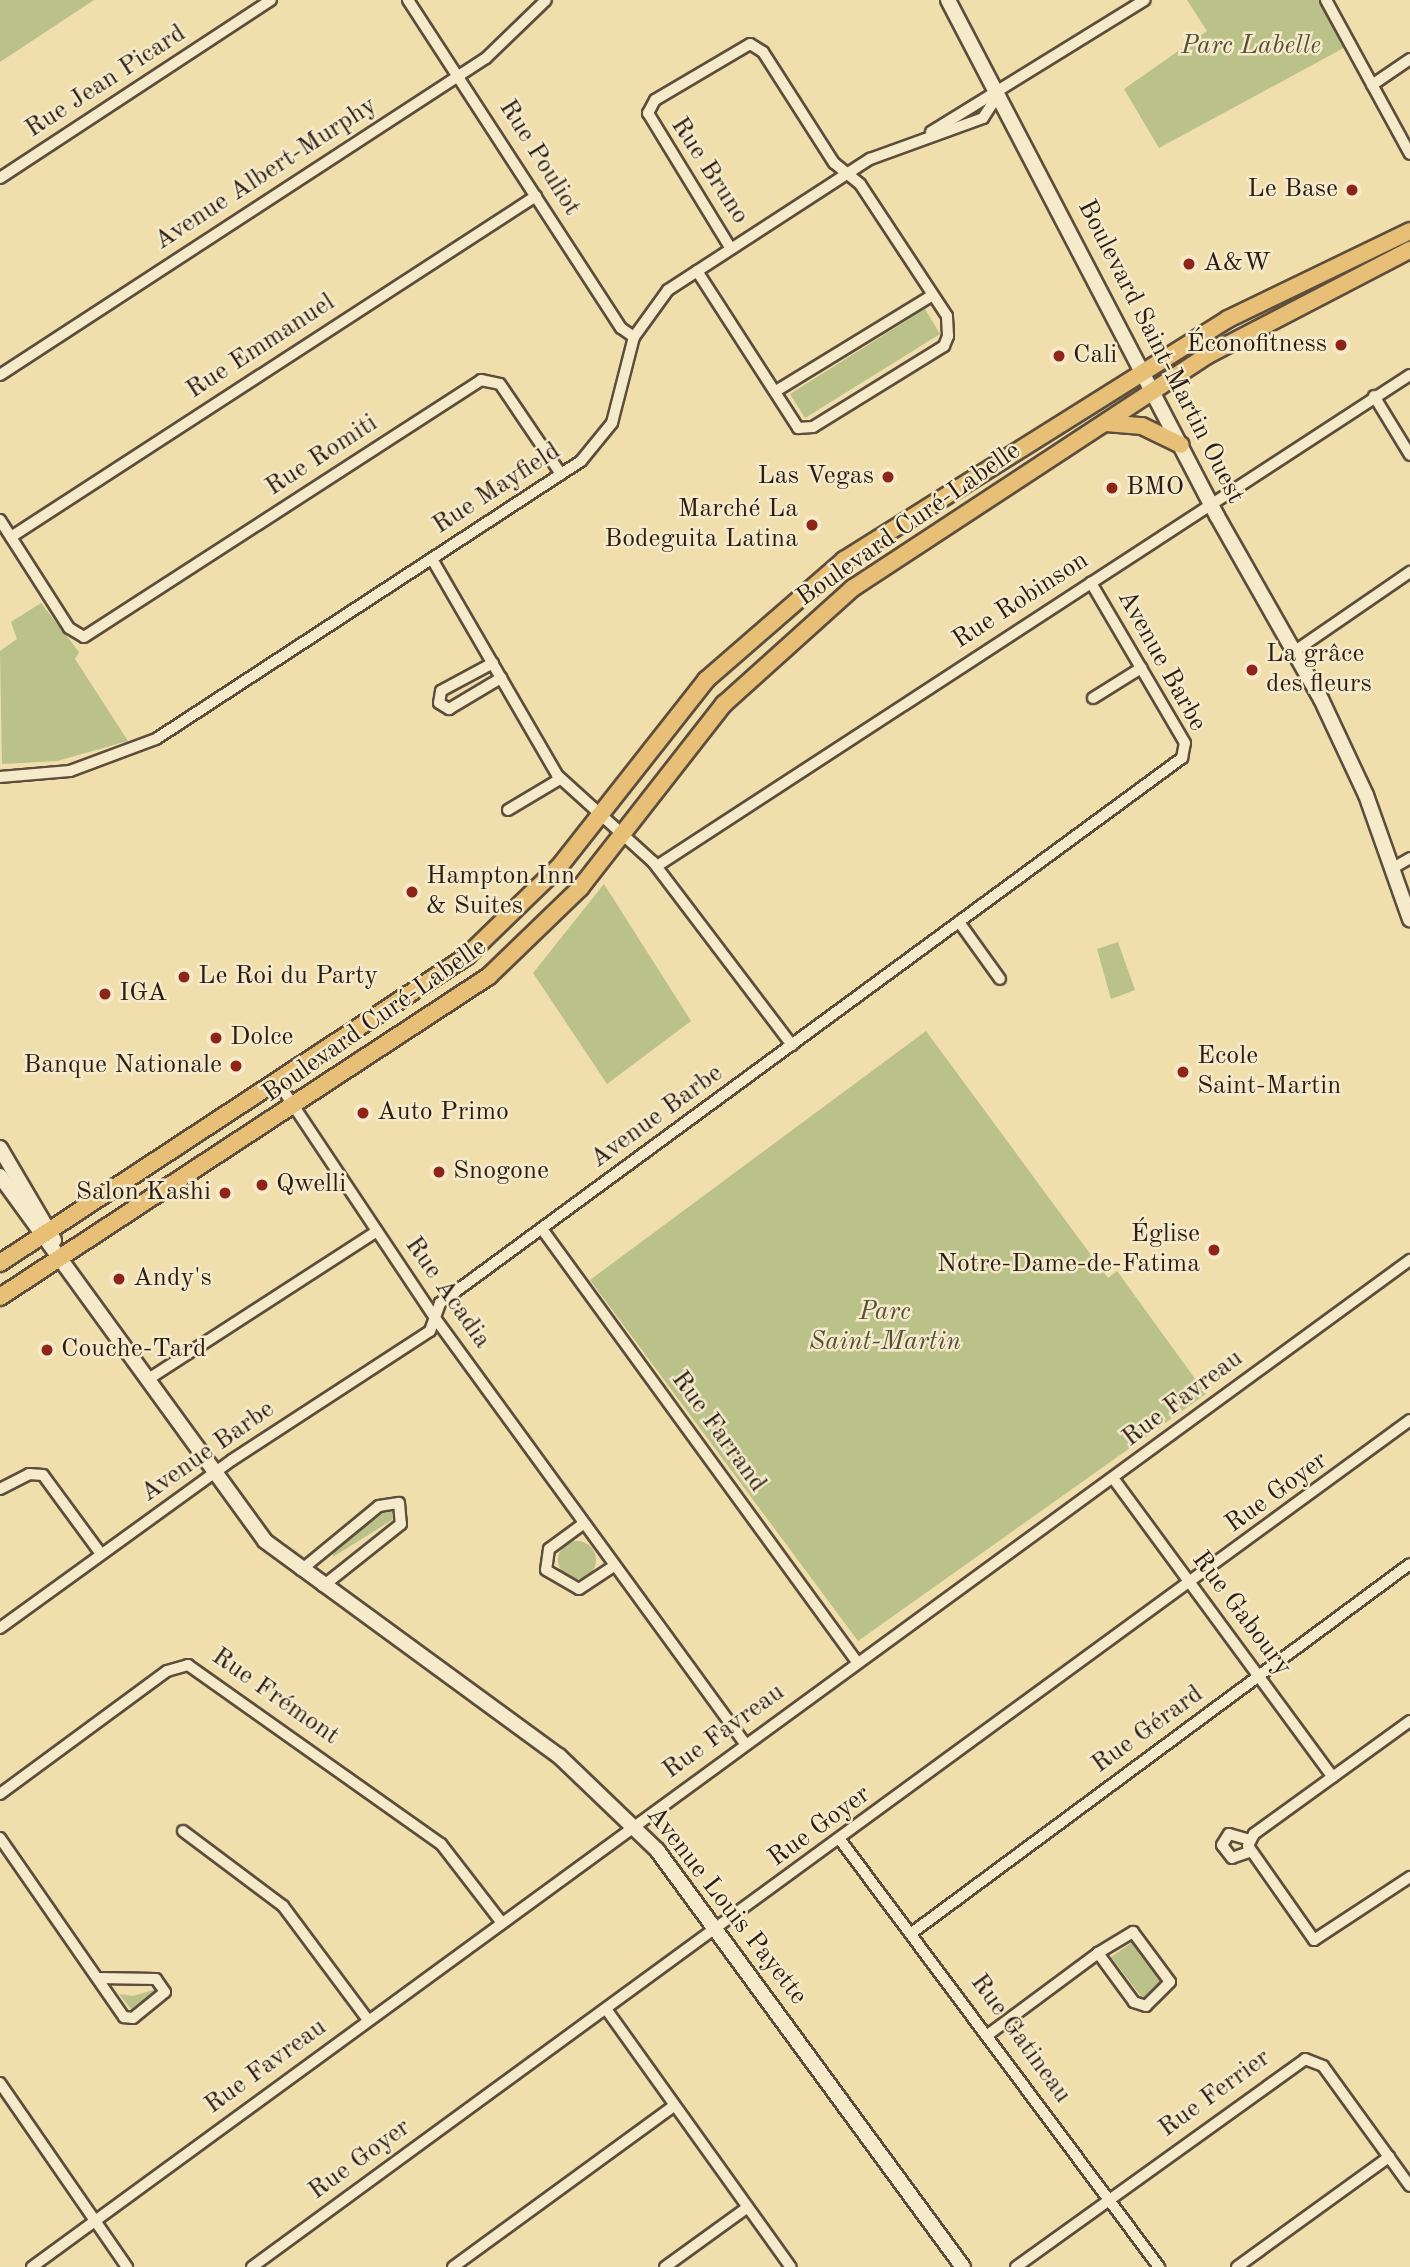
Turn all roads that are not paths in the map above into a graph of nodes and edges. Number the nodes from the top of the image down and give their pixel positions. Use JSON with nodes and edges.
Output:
{"nodes":[{"id":1,"x":271,"y":0,"type":"edge"},
{"id":2,"x":408,"y":0,"type":"edge"},
{"id":3,"x":547,"y":0,"type":"edge"},
{"id":4,"x":948,"y":0,"type":"edge"},
{"id":5,"x":1145,"y":0,"type":"edge"},
{"id":6,"x":1326,"y":0,"type":"edge"},
{"id":7,"x":1410,"y":59,"type":"edge"},
{"id":8,"x":458,"y":76,"type":"junction"},
{"id":9,"x":1372,"y":85,"type":"junction"},
{"id":10,"x":998,"y":95,"type":"junction"},
{"id":11,"x":928,"y":135,"type":"junction"},
{"id":12,"x":1410,"y":154,"type":"edge"},
{"id":13,"x":847,"y":173,"type":"junction"},
{"id":14,"x":0,"y":178,"type":"edge"},
{"id":15,"x":536,"y":196,"type":"junction"},
{"id":16,"x":1410,"y":231,"type":"edge"},
{"id":17,"x":731,"y":249,"type":"junction"},
{"id":18,"x":1410,"y":250,"type":"edge"},
{"id":19,"x":697,"y":271,"type":"junction"},
{"id":20,"x":931,"y":296,"type":"junction"},
{"id":21,"x":634,"y":337,"type":"junction"},
{"id":22,"x":1142,"y":370,"type":"junction"},
{"id":23,"x":0,"y":375,"type":"edge"},
{"id":24,"x":1410,"y":375,"type":"edge"},
{"id":25,"x":776,"y":390,"type":"junction"},
{"id":26,"x":1152,"y":391,"type":"junction"},
{"id":27,"x":1374,"y":397,"type":"junction"},
{"id":28,"x":1105,"y":422,"type":"junction"},
{"id":29,"x":1181,"y":445,"type":"junction"},
{"id":30,"x":1410,"y":455,"type":"edge"},
{"id":31,"x":561,"y":474,"type":"junction"},
{"id":32,"x":1211,"y":504,"type":"junction"},
{"id":33,"x":0,"y":520,"type":"edge"},
{"id":34,"x":11,"y":537,"type":"junction"},
{"id":35,"x":432,"y":559,"type":"junction"},
{"id":36,"x":1410,"y":572,"type":"edge"},
{"id":37,"x":1091,"y":583,"type":"junction"},
{"id":38,"x":1295,"y":650,"type":"junction"},
{"id":39,"x":493,"y":663,"type":"junction"},
{"id":40,"x":1141,"y":668,"type":"junction"},
{"id":41,"x":501,"y":678,"type":"junction"},
{"id":42,"x":1093,"y":698,"type":"dead end"},
{"id":43,"x":0,"y":776,"type":"edge"},
{"id":44,"x":560,"y":779,"type":"junction"},
{"id":45,"x":508,"y":810,"type":"dead end"},
{"id":46,"x":600,"y":816,"type":"junction"},
{"id":47,"x":623,"y":835,"type":"junction"},
{"id":48,"x":1410,"y":858,"type":"edge"},
{"id":49,"x":657,"y":866,"type":"junction"},
{"id":50,"x":1392,"y":868,"type":"junction"},
{"id":51,"x":1410,"y":919,"type":"edge"},
{"id":52,"x":959,"y":922,"type":"junction"},
{"id":53,"x":1000,"y":979,"type":"dead end"},
{"id":54,"x":792,"y":1045,"type":"junction"},
{"id":55,"x":279,"y":1084,"type":"junction"},
{"id":56,"x":295,"y":1107,"type":"junction"},
{"id":57,"x":0,"y":1148,"type":"edge"},
{"id":58,"x":0,"y":1176,"type":"edge"},
{"id":59,"x":542,"y":1230,"type":"junction"},
{"id":60,"x":377,"y":1231,"type":"junction"},
{"id":61,"x":46,"y":1233,"type":"junction"},
{"id":62,"x":62,"y":1258,"type":"junction"},
{"id":63,"x":1410,"y":1260,"type":"edge"},
{"id":64,"x":0,"y":1263,"type":"edge"},
{"id":65,"x":0,"y":1297,"type":"edge"},
{"id":66,"x":435,"y":1318,"type":"junction"},
{"id":67,"x":150,"y":1378,"type":"junction"},
{"id":68,"x":1410,"y":1420,"type":"edge"},
{"id":69,"x":214,"y":1474,"type":"junction"},
{"id":70,"x":1113,"y":1478,"type":"junction"},
{"id":71,"x":0,"y":1489,"type":"edge"},
{"id":72,"x":583,"y":1524,"type":"junction"},
{"id":73,"x":101,"y":1554,"type":"junction"},
{"id":74,"x":1410,"y":1564,"type":"edge"},
{"id":75,"x":614,"y":1566,"type":"junction"},
{"id":76,"x":301,"y":1570,"type":"junction"},
{"id":77,"x":1191,"y":1584,"type":"junction"},
{"id":78,"x":323,"y":1586,"type":"junction"},
{"id":79,"x":0,"y":1628,"type":"edge"},
{"id":80,"x":858,"y":1662,"type":"junction"},
{"id":81,"x":1260,"y":1676,"type":"junction"},
{"id":82,"x":1410,"y":1721,"type":"edge"},
{"id":83,"x":746,"y":1745,"type":"junction"},
{"id":84,"x":1333,"y":1777,"type":"junction"},
{"id":85,"x":0,"y":1794,"type":"edge"},
{"id":86,"x":635,"y":1826,"type":"junction"},
{"id":87,"x":183,"y":1831,"type":"dead end"},
{"id":88,"x":0,"y":1838,"type":"edge"},
{"id":89,"x":841,"y":1841,"type":"junction"},
{"id":90,"x":1410,"y":1877,"type":"edge"},
{"id":91,"x":502,"y":1923,"type":"junction"},
{"id":92,"x":718,"y":1929,"type":"junction"},
{"id":93,"x":913,"y":1932,"type":"junction"},
{"id":94,"x":1098,"y":1953,"type":"junction"},
{"id":95,"x":98,"y":1978,"type":"junction"},
{"id":96,"x":606,"y":2009,"type":"junction"},
{"id":97,"x":368,"y":2020,"type":"junction"},
{"id":98,"x":989,"y":2034,"type":"junction"},
{"id":99,"x":0,"y":2083,"type":"edge"},
{"id":100,"x":674,"y":2106,"type":"junction"},
{"id":101,"x":1389,"y":2157,"type":"junction"},
{"id":102,"x":1410,"y":2186,"type":"edge"},
{"id":103,"x":1109,"y":2199,"type":"junction"},
{"id":104,"x":748,"y":2207,"type":"junction"},
{"id":105,"x":95,"y":2221,"type":"junction"},
{"id":106,"x":32,"y":2267,"type":"edge"},
{"id":107,"x":127,"y":2267,"type":"edge"},
{"id":108,"x":253,"y":2267,"type":"edge"},
{"id":109,"x":453,"y":2267,"type":"edge"},
{"id":110,"x":666,"y":2267,"type":"edge"},
{"id":111,"x":791,"y":2267,"type":"edge"},
{"id":112,"x":963,"y":2267,"type":"edge"},
{"id":113,"x":1016,"y":2267,"type":"edge"},
{"id":114,"x":1159,"y":2267,"type":"edge"},
{"id":115,"x":1237,"y":2267,"type":"edge"}],
"edges":[{"from":1,"to":14,"type":"street","name":"Rue Jean Picard"},
{"from":2,"to":8,"type":"street","name":"Rue Pouliot"},
{"from":3,"to":8,"type":"street","name":"Avenue Albert-Murphy"},
{"from":4,"to":10,"type":"street","name":"Boulevard Saint-Martin Ouest"},
{"from":5,"to":10,"type":"street"},
{"from":6,"to":9,"type":"street"},
{"from":7,"to":9,"type":"street"},
{"from":8,"to":15,"type":"street","name":"Rue Pouliot"},
{"from":8,"to":23,"type":"street","name":"Avenue Albert-Murphy"},
{"from":9,"to":12,"type":"street"},
{"from":10,"to":11,"type":"street","name":"Rue Mayfield"},
{"from":10,"to":11,"type":"street","name":"Rue Mayfield"},
{"from":10,"to":22,"type":"street","name":"Boulevard Saint-Martin Ouest"},
{"from":11,"to":13,"type":"street","name":"Rue Mayfield"},
{"from":13,"to":17,"type":"street","name":"Rue Mayfield"},
{"from":13,"to":17,"type":"street","name":"Rue Bruno"},
{"from":13,"to":20,"type":"street"},
{"from":15,"to":21,"type":"street","name":"Rue Pouliot"},
{"from":15,"to":34,"type":"street","name":"Rue Emmanuel"},
{"from":16,"to":22,"type":"main road","name":"Boulevard Curé-Labelle"},
{"from":17,"to":19,"type":"street","name":"Rue Mayfield"},
{"from":18,"to":26,"type":"main road","name":"Boulevard Curé-Labelle"},
{"from":19,"to":21,"type":"street","name":"Rue Mayfield"},
{"from":19,"to":25,"type":"street"},
{"from":20,"to":25,"type":"street"},
{"from":20,"to":25,"type":"street"},
{"from":21,"to":31,"type":"street","name":"Rue Mayfield"},
{"from":22,"to":26,"type":"street","name":"Boulevard Saint-Martin Ouest"},
{"from":22,"to":46,"type":"main road","name":"Boulevard Curé-Labelle"},
{"from":24,"to":27,"type":"street","name":"Rue Robinson"},
{"from":26,"to":28,"type":"main road","name":"Boulevard Curé-Labelle"},
{"from":26,"to":29,"type":"street","name":"Boulevard Saint-Martin Ouest"},
{"from":27,"to":30,"type":"street"},
{"from":27,"to":32,"type":"street","name":"Rue Robinson"},
{"from":28,"to":29,"type":"main road"},
{"from":28,"to":47,"type":"main road","name":"Boulevard Curé-Labelle"},
{"from":29,"to":32,"type":"street","name":"Boulevard Saint-Martin Ouest"},
{"from":31,"to":34,"type":"street","name":"Rue Romiti"},
{"from":31,"to":35,"type":"street","name":"Rue Mayfield"},
{"from":32,"to":37,"type":"street","name":"Rue Robinson"},
{"from":32,"to":38,"type":"street","name":"Boulevard Saint-Martin Ouest"},
{"from":33,"to":34,"type":"street"},
{"from":35,"to":39,"type":"street"},
{"from":35,"to":43,"type":"street","name":"Rue Mayfield"},
{"from":36,"to":38,"type":"street"},
{"from":37,"to":40,"type":"street","name":"Avenue Barbe"},
{"from":37,"to":49,"type":"street","name":"Rue Robinson"},
{"from":38,"to":50,"type":"street","name":"Boulevard Saint-Martin Ouest"},
{"from":39,"to":41,"type":"street"},
{"from":39,"to":41,"type":"street"},
{"from":40,"to":42,"type":"street"},
{"from":40,"to":52,"type":"street","name":"Avenue Barbe"},
{"from":41,"to":44,"type":"street"},
{"from":44,"to":45,"type":"street"},
{"from":44,"to":46,"type":"street"},
{"from":46,"to":47,"type":"street"},
{"from":46,"to":55,"type":"main road","name":"Boulevard Curé-Labelle"},
{"from":47,"to":49,"type":"street"},
{"from":47,"to":56,"type":"main road","name":"Boulevard Curé-Labelle"},
{"from":48,"to":50,"type":"street"},
{"from":49,"to":54,"type":"street"},
{"from":50,"to":51,"type":"street","name":"Boulevard Saint-Martin Ouest"},
{"from":52,"to":53,"type":"street"},
{"from":52,"to":54,"type":"street","name":"Avenue Barbe"},
{"from":54,"to":59,"type":"street","name":"Avenue Barbe"},
{"from":55,"to":56,"type":"street","name":"Rue Acadia"},
{"from":55,"to":61,"type":"main road","name":"Boulevard Curé-Labelle"},
{"from":56,"to":60,"type":"street","name":"Rue Acadia"},
{"from":56,"to":62,"type":"main road","name":"Boulevard Curé-Labelle"},
{"from":57,"to":61,"type":"street"},
{"from":58,"to":61,"type":"street"},
{"from":59,"to":66,"type":"street","name":"Avenue Barbe"},
{"from":59,"to":80,"type":"street","name":"Rue Farrand"},
{"from":60,"to":66,"type":"street","name":"Rue Acadia"},
{"from":60,"to":67,"type":"street"},
{"from":61,"to":62,"type":"street","name":"Avenue Louis Payette"},
{"from":61,"to":64,"type":"main road","name":"Boulevard Curé-Labelle"},
{"from":62,"to":65,"type":"main road","name":"Boulevard Curé-Labelle"},
{"from":62,"to":67,"type":"street","name":"Avenue Louis Payette"},
{"from":63,"to":70,"type":"street","name":"Rue Favreau"},
{"from":66,"to":69,"type":"street","name":"Avenue Barbe"},
{"from":66,"to":72,"type":"street","name":"Rue Acadia"},
{"from":67,"to":69,"type":"street","name":"Avenue Louis Payette"},
{"from":68,"to":77,"type":"street","name":"Rue Goyer"},
{"from":69,"to":73,"type":"street","name":"Avenue Barbe"},
{"from":69,"to":76,"type":"street","name":"Avenue Louis Payette"},
{"from":70,"to":77,"type":"street","name":"Rue Gaboury"},
{"from":70,"to":80,"type":"street","name":"Rue Favreau"},
{"from":71,"to":73,"type":"street"},
{"from":72,"to":75,"type":"street","name":"Rue Acadia"},
{"from":72,"to":75,"type":"street"},
{"from":73,"to":79,"type":"street","name":"Avenue Barbe"},
{"from":74,"to":81,"type":"street","name":"Rue Gérard"},
{"from":75,"to":83,"type":"street","name":"Rue Acadia"},
{"from":76,"to":78,"type":"street","name":"Avenue Louis Payette"},
{"from":76,"to":78,"type":"street"},
{"from":77,"to":81,"type":"street","name":"Rue Gaboury"},
{"from":77,"to":89,"type":"street","name":"Rue Goyer"},
{"from":78,"to":86,"type":"street","name":"Avenue Louis Payette"},
{"from":80,"to":83,"type":"street","name":"Rue Favreau"},
{"from":81,"to":84,"type":"street","name":"Rue Gaboury"},
{"from":81,"to":93,"type":"street","name":"Rue Gérard"},
{"from":82,"to":84,"type":"street"},
{"from":83,"to":86,"type":"street","name":"Rue Favreau"},
{"from":84,"to":90,"type":"street"},
{"from":85,"to":91,"type":"street","name":"Rue Frémont"},
{"from":86,"to":91,"type":"street","name":"Rue Favreau"},
{"from":86,"to":92,"type":"street","name":"Avenue Louis Payette"},
{"from":87,"to":97,"type":"street"},
{"from":88,"to":95,"type":"street"},
{"from":89,"to":92,"type":"street","name":"Rue Goyer"},
{"from":89,"to":93,"type":"street","name":"Rue Gatineau"},
{"from":91,"to":97,"type":"street","name":"Rue Favreau"},
{"from":92,"to":96,"type":"street","name":"Rue Goyer"},
{"from":92,"to":112,"type":"street","name":"Avenue Louis Payette"},
{"from":93,"to":98,"type":"street","name":"Rue Gatineau"},
{"from":94,"to":94,"type":"street"},
{"from":94,"to":98,"type":"street"},
{"from":95,"to":95,"type":"street"},
{"from":96,"to":100,"type":"street"},
{"from":96,"to":108,"type":"street","name":"Rue Goyer"},
{"from":97,"to":105,"type":"street","name":"Rue Favreau"},
{"from":98,"to":103,"type":"street","name":"Rue Gatineau"},
{"from":99,"to":105,"type":"street"},
{"from":100,"to":104,"type":"street"},
{"from":100,"to":109,"type":"street"},
{"from":101,"to":102,"type":"street","name":"Rue Ferrier"},
{"from":101,"to":103,"type":"street","name":"Rue Ferrier"},
{"from":101,"to":115,"type":"street"},
{"from":103,"to":113,"type":"street","name":"Rue Ferrier"},
{"from":103,"to":114,"type":"street","name":"Rue Gatineau"},
{"from":104,"to":110,"type":"street"},
{"from":104,"to":111,"type":"street"},
{"from":105,"to":106,"type":"street","name":"Rue Favreau"},
{"from":105,"to":107,"type":"street"}]}
